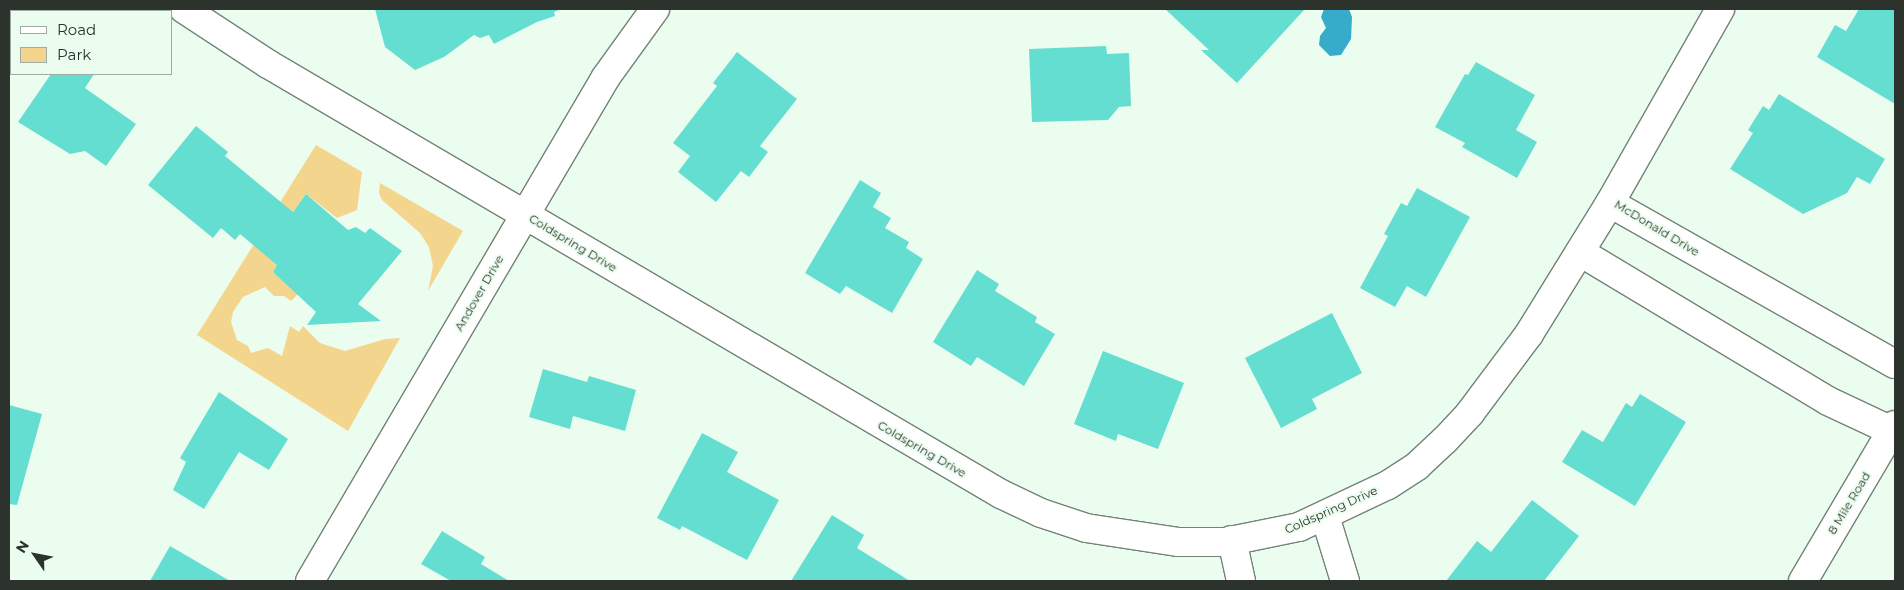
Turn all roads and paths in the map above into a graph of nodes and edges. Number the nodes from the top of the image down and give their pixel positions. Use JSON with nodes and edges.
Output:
{"nodes":[{"id":1,"x":184,"y":9,"type":"edge"},
{"id":2,"x":655,"y":9,"type":"edge"},
{"id":3,"x":1720,"y":9,"type":"edge"},
{"id":4,"x":1610,"y":203,"type":"junction"},
{"id":5,"x":524,"y":215,"type":"junction"},
{"id":6,"x":1580,"y":252,"type":"junction"},
{"id":7,"x":1895,"y":364,"type":"edge"},
{"id":8,"x":1894,"y":428,"type":"edge"},
{"id":9,"x":1325,"y":516,"type":"junction"},
{"id":10,"x":1232,"y":540,"type":"junction"},
{"id":11,"x":310,"y":581,"type":"edge"},
{"id":12,"x":1241,"y":581,"type":"edge"},
{"id":13,"x":1345,"y":581,"type":"edge"},
{"id":14,"x":1803,"y":581,"type":"edge"}],
"edges":[{"from":1,"to":5,"type":"street","name":"Coldspring Drive"},
{"from":2,"to":5,"type":"street","name":"Andover Drive"},
{"from":3,"to":4,"type":"street","name":"McDonald Drive"},
{"from":4,"to":6,"type":"street","name":"Coldspring Drive"},
{"from":4,"to":7,"type":"street","name":"McDonald Drive"},
{"from":5,"to":10,"type":"street","name":"Coldspring Drive"},
{"from":5,"to":11,"type":"street","name":"Andover Drive"},
{"from":6,"to":8,"type":"street"},
{"from":6,"to":9,"type":"street","name":"Coldspring Drive"},
{"from":8,"to":14,"type":"street","name":"8 Mile Road"},
{"from":9,"to":10,"type":"street","name":"Coldspring Drive"},
{"from":9,"to":13,"type":"street"},
{"from":10,"to":12,"type":"street"}]}
